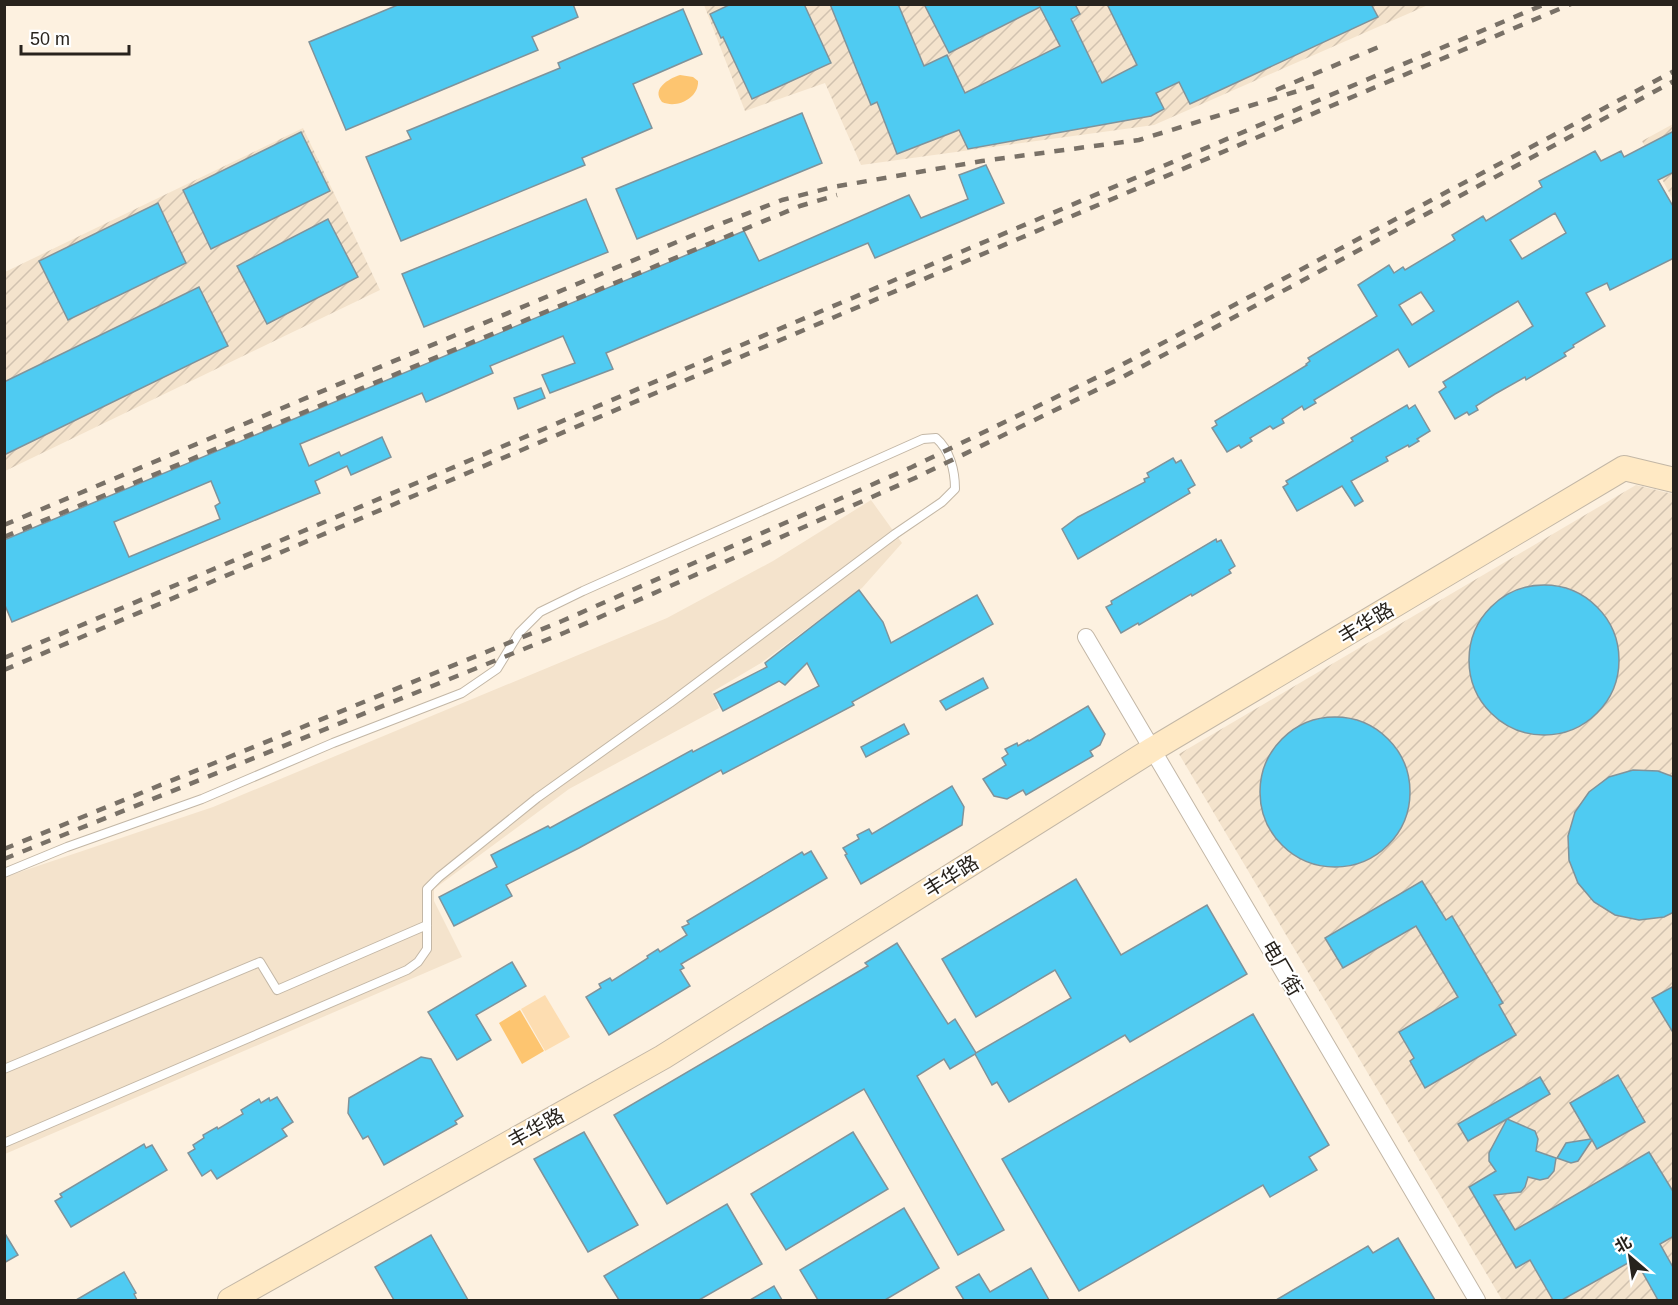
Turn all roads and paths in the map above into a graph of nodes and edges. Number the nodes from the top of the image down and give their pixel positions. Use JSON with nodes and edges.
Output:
{"nodes":[{"id":1,"x":1674,"y":480,"type":"edge"},
{"id":2,"x":1086,"y":637,"type":"dead end"},
{"id":3,"x":1153,"y":749,"type":"junction"},
{"id":4,"x":4,"y":873,"type":"edge"},
{"id":5,"x":427,"y":925,"type":"junction"},
{"id":6,"x":4,"y":1069,"type":"edge"},
{"id":7,"x":4,"y":1143,"type":"edge"},
{"id":8,"x":230,"y":1300,"type":"edge"},
{"id":9,"x":1476,"y":1300,"type":"edge"}],
"edges":[{"from":1,"to":3,"type":"street","name":"丰华路"},
{"from":2,"to":3,"type":"street","name":"电厂街"},
{"from":3,"to":8,"type":"street","name":"丰华路"},
{"from":3,"to":9,"type":"street","name":"电厂街"},
{"from":4,"to":5,"type":"lane"},
{"from":5,"to":6,"type":"lane"},
{"from":5,"to":7,"type":"lane"}]}
